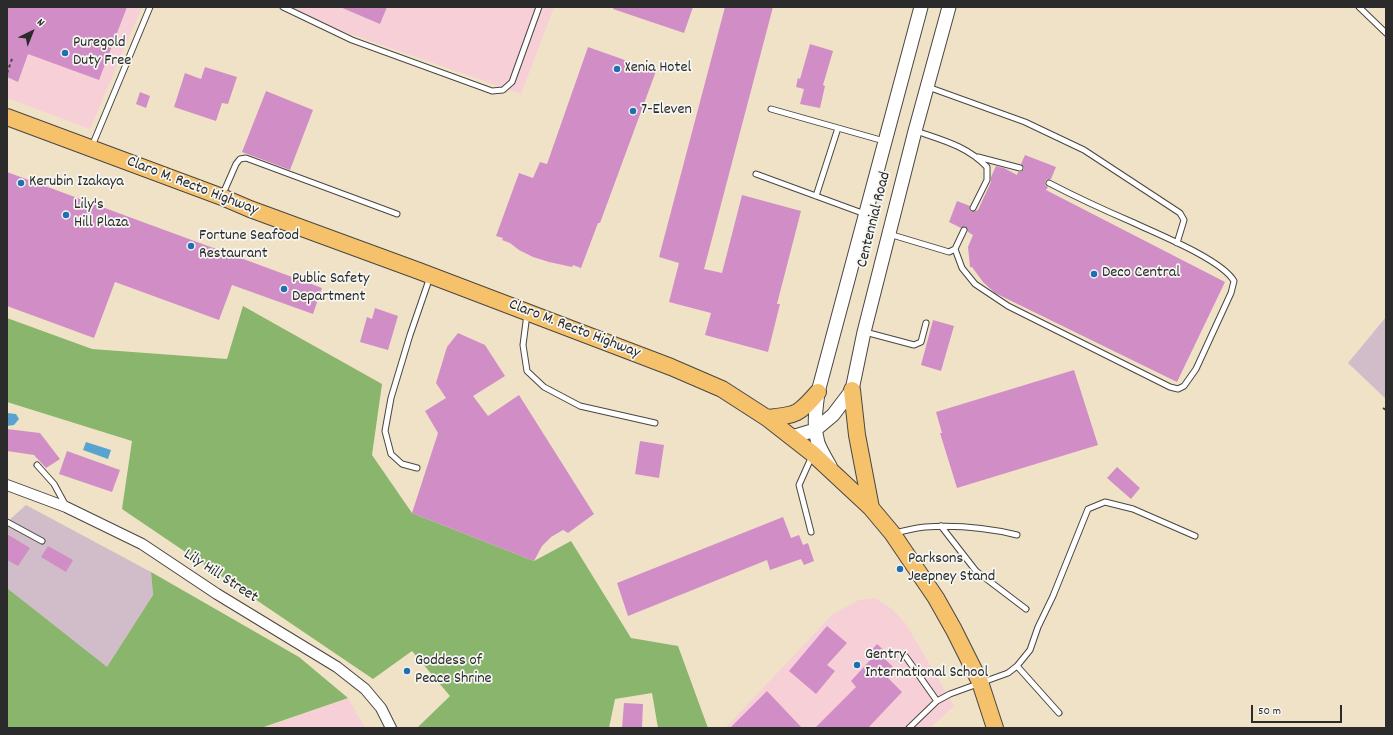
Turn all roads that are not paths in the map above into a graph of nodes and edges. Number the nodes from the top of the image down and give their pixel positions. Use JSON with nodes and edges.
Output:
{"nodes":[{"id":1,"x":150,"y":7,"type":"edge"},
{"id":2,"x":283,"y":7,"type":"edge"},
{"id":3,"x":539,"y":7,"type":"edge"},
{"id":4,"x":921,"y":7,"type":"edge"},
{"id":5,"x":949,"y":7,"type":"edge"},
{"id":6,"x":1359,"y":7,"type":"edge"},
{"id":7,"x":1386,"y":33,"type":"edge"},
{"id":8,"x":927,"y":87,"type":"junction"},
{"id":9,"x":771,"y":110,"type":"dead end"},
{"id":10,"x":7,"y":117,"type":"edge"},
{"id":11,"x":838,"y":128,"type":"junction"},
{"id":12,"x":915,"y":131,"type":"junction"},
{"id":13,"x":884,"y":141,"type":"junction"},
{"id":14,"x":91,"y":149,"type":"junction"},
{"id":15,"x":977,"y":157,"type":"junction"},
{"id":16,"x":1020,"y":168,"type":"dead end"},
{"id":17,"x":756,"y":174,"type":"dead end"},
{"id":18,"x":1049,"y":183,"type":"dead end"},
{"id":19,"x":816,"y":196,"type":"junction"},
{"id":20,"x":222,"y":197,"type":"junction"},
{"id":21,"x":973,"y":208,"type":"dead end"},
{"id":22,"x":397,"y":214,"type":"dead end"},
{"id":23,"x":866,"y":214,"type":"junction"},
{"id":24,"x":964,"y":230,"type":"dead end"},
{"id":25,"x":889,"y":234,"type":"junction"},
{"id":26,"x":1177,"y":243,"type":"junction"},
{"id":27,"x":955,"y":249,"type":"junction"},
{"id":28,"x":430,"y":276,"type":"junction"},
{"id":29,"x":527,"y":313,"type":"junction"},
{"id":30,"x":926,"y":323,"type":"dead end"},
{"id":31,"x":864,"y":332,"type":"junction"},
{"id":32,"x":852,"y":390,"type":"junction"},
{"id":33,"x":818,"y":392,"type":"junction"},
{"id":34,"x":766,"y":418,"type":"junction"},
{"id":35,"x":655,"y":423,"type":"dead end"},
{"id":36,"x":815,"y":430,"type":"junction"},
{"id":37,"x":792,"y":437,"type":"junction"},
{"id":38,"x":813,"y":454,"type":"junction"},
{"id":39,"x":37,"y":465,"type":"dead end"},
{"id":40,"x":417,"y":468,"type":"dead end"},
{"id":41,"x":832,"y":470,"type":"junction"},
{"id":42,"x":7,"y":485,"type":"edge"},
{"id":43,"x":66,"y":507,"type":"junction"},
{"id":44,"x":871,"y":508,"type":"junction"},
{"id":45,"x":7,"y":522,"type":"edge"},
{"id":46,"x":941,"y":526,"type":"junction"},
{"id":47,"x":811,"y":532,"type":"dead end"},
{"id":48,"x":892,"y":533,"type":"junction"},
{"id":49,"x":1017,"y":535,"type":"dead end"},
{"id":50,"x":1195,"y":536,"type":"dead end"},
{"id":51,"x":42,"y":541,"type":"dead end"},
{"id":52,"x":1026,"y":609,"type":"dead end"},
{"id":53,"x":906,"y":657,"type":"dead end"},
{"id":54,"x":1017,"y":666,"type":"junction"},
{"id":55,"x":980,"y":682,"type":"junction"},
{"id":56,"x":936,"y":701,"type":"junction"},
{"id":57,"x":1059,"y":713,"type":"dead end"},
{"id":58,"x":391,"y":728,"type":"edge"},
{"id":59,"x":909,"y":728,"type":"edge"},
{"id":60,"x":995,"y":728,"type":"edge"}],
"edges":[{"from":1,"to":14,"type":"lane"},
{"from":2,"to":3,"type":"lane"},
{"from":4,"to":13,"type":"street","name":"Centennial Road"},
{"from":5,"to":8,"type":"street","name":"Centennial Road"},
{"from":6,"to":7,"type":"lane"},
{"from":8,"to":12,"type":"street","name":"Centennial Road"},
{"from":8,"to":26,"type":"lane"},
{"from":9,"to":11,"type":"lane"},
{"from":10,"to":14,"type":"main road","name":"Claro M. Recto Highway"},
{"from":11,"to":13,"type":"lane"},
{"from":11,"to":19,"type":"lane"},
{"from":12,"to":15,"type":"lane"},
{"from":12,"to":25,"type":"street","name":"Centennial Road"},
{"from":13,"to":23,"type":"street","name":"Centennial Road"},
{"from":14,"to":20,"type":"main road","name":"Claro M. Recto Highway"},
{"from":15,"to":16,"type":"lane"},
{"from":15,"to":21,"type":"lane"},
{"from":17,"to":19,"type":"lane"},
{"from":18,"to":26,"type":"lane"},
{"from":19,"to":23,"type":"lane"},
{"from":20,"to":22,"type":"lane"},
{"from":20,"to":28,"type":"main road","name":"Claro M. Recto Highway"},
{"from":23,"to":33,"type":"street","name":"Centennial Road"},
{"from":24,"to":27,"type":"lane"},
{"from":25,"to":27,"type":"lane"},
{"from":25,"to":31,"type":"street","name":"Centennial Road"},
{"from":26,"to":27,"type":"lane"},
{"from":28,"to":29,"type":"main road","name":"Claro M. Recto Highway"},
{"from":28,"to":40,"type":"lane"},
{"from":29,"to":34,"type":"main road","name":"Claro M. Recto Highway"},
{"from":29,"to":35,"type":"lane"},
{"from":30,"to":31,"type":"lane"},
{"from":31,"to":32,"type":"street","name":"Centennial Road"},
{"from":32,"to":36,"type":"street","name":"Centennial Road"},
{"from":32,"to":44,"type":"main road"},
{"from":33,"to":34,"type":"main road"},
{"from":33,"to":36,"type":"street","name":"Centennial Road"},
{"from":34,"to":37,"type":"main road","name":"Claro M. Recto Highway"},
{"from":36,"to":37,"type":"street","name":"Centennial Road"},
{"from":36,"to":41,"type":"street","name":"Centennial Road"},
{"from":37,"to":38,"type":"main road","name":"Claro M. Recto Highway"},
{"from":38,"to":41,"type":"main road","name":"Claro M. Recto Highway"},
{"from":38,"to":47,"type":"lane"},
{"from":39,"to":43,"type":"lane"},
{"from":41,"to":44,"type":"main road","name":"Claro M. Recto Highway"},
{"from":42,"to":43,"type":"street","name":"Lily Hill Street"},
{"from":43,"to":58,"type":"street","name":"Lily Hill Street"},
{"from":44,"to":48,"type":"main road","name":"Claro M. Recto Highway"},
{"from":45,"to":51,"type":"lane"},
{"from":46,"to":48,"type":"lane"},
{"from":46,"to":49,"type":"lane"},
{"from":46,"to":52,"type":"lane"},
{"from":48,"to":55,"type":"main road","name":"Claro M. Recto Highway"},
{"from":50,"to":54,"type":"lane"},
{"from":53,"to":56,"type":"lane"},
{"from":54,"to":55,"type":"lane"},
{"from":54,"to":57,"type":"lane"},
{"from":55,"to":56,"type":"lane"},
{"from":55,"to":60,"type":"main road","name":"Claro M. Recto Highway"},
{"from":56,"to":59,"type":"lane"}]}
